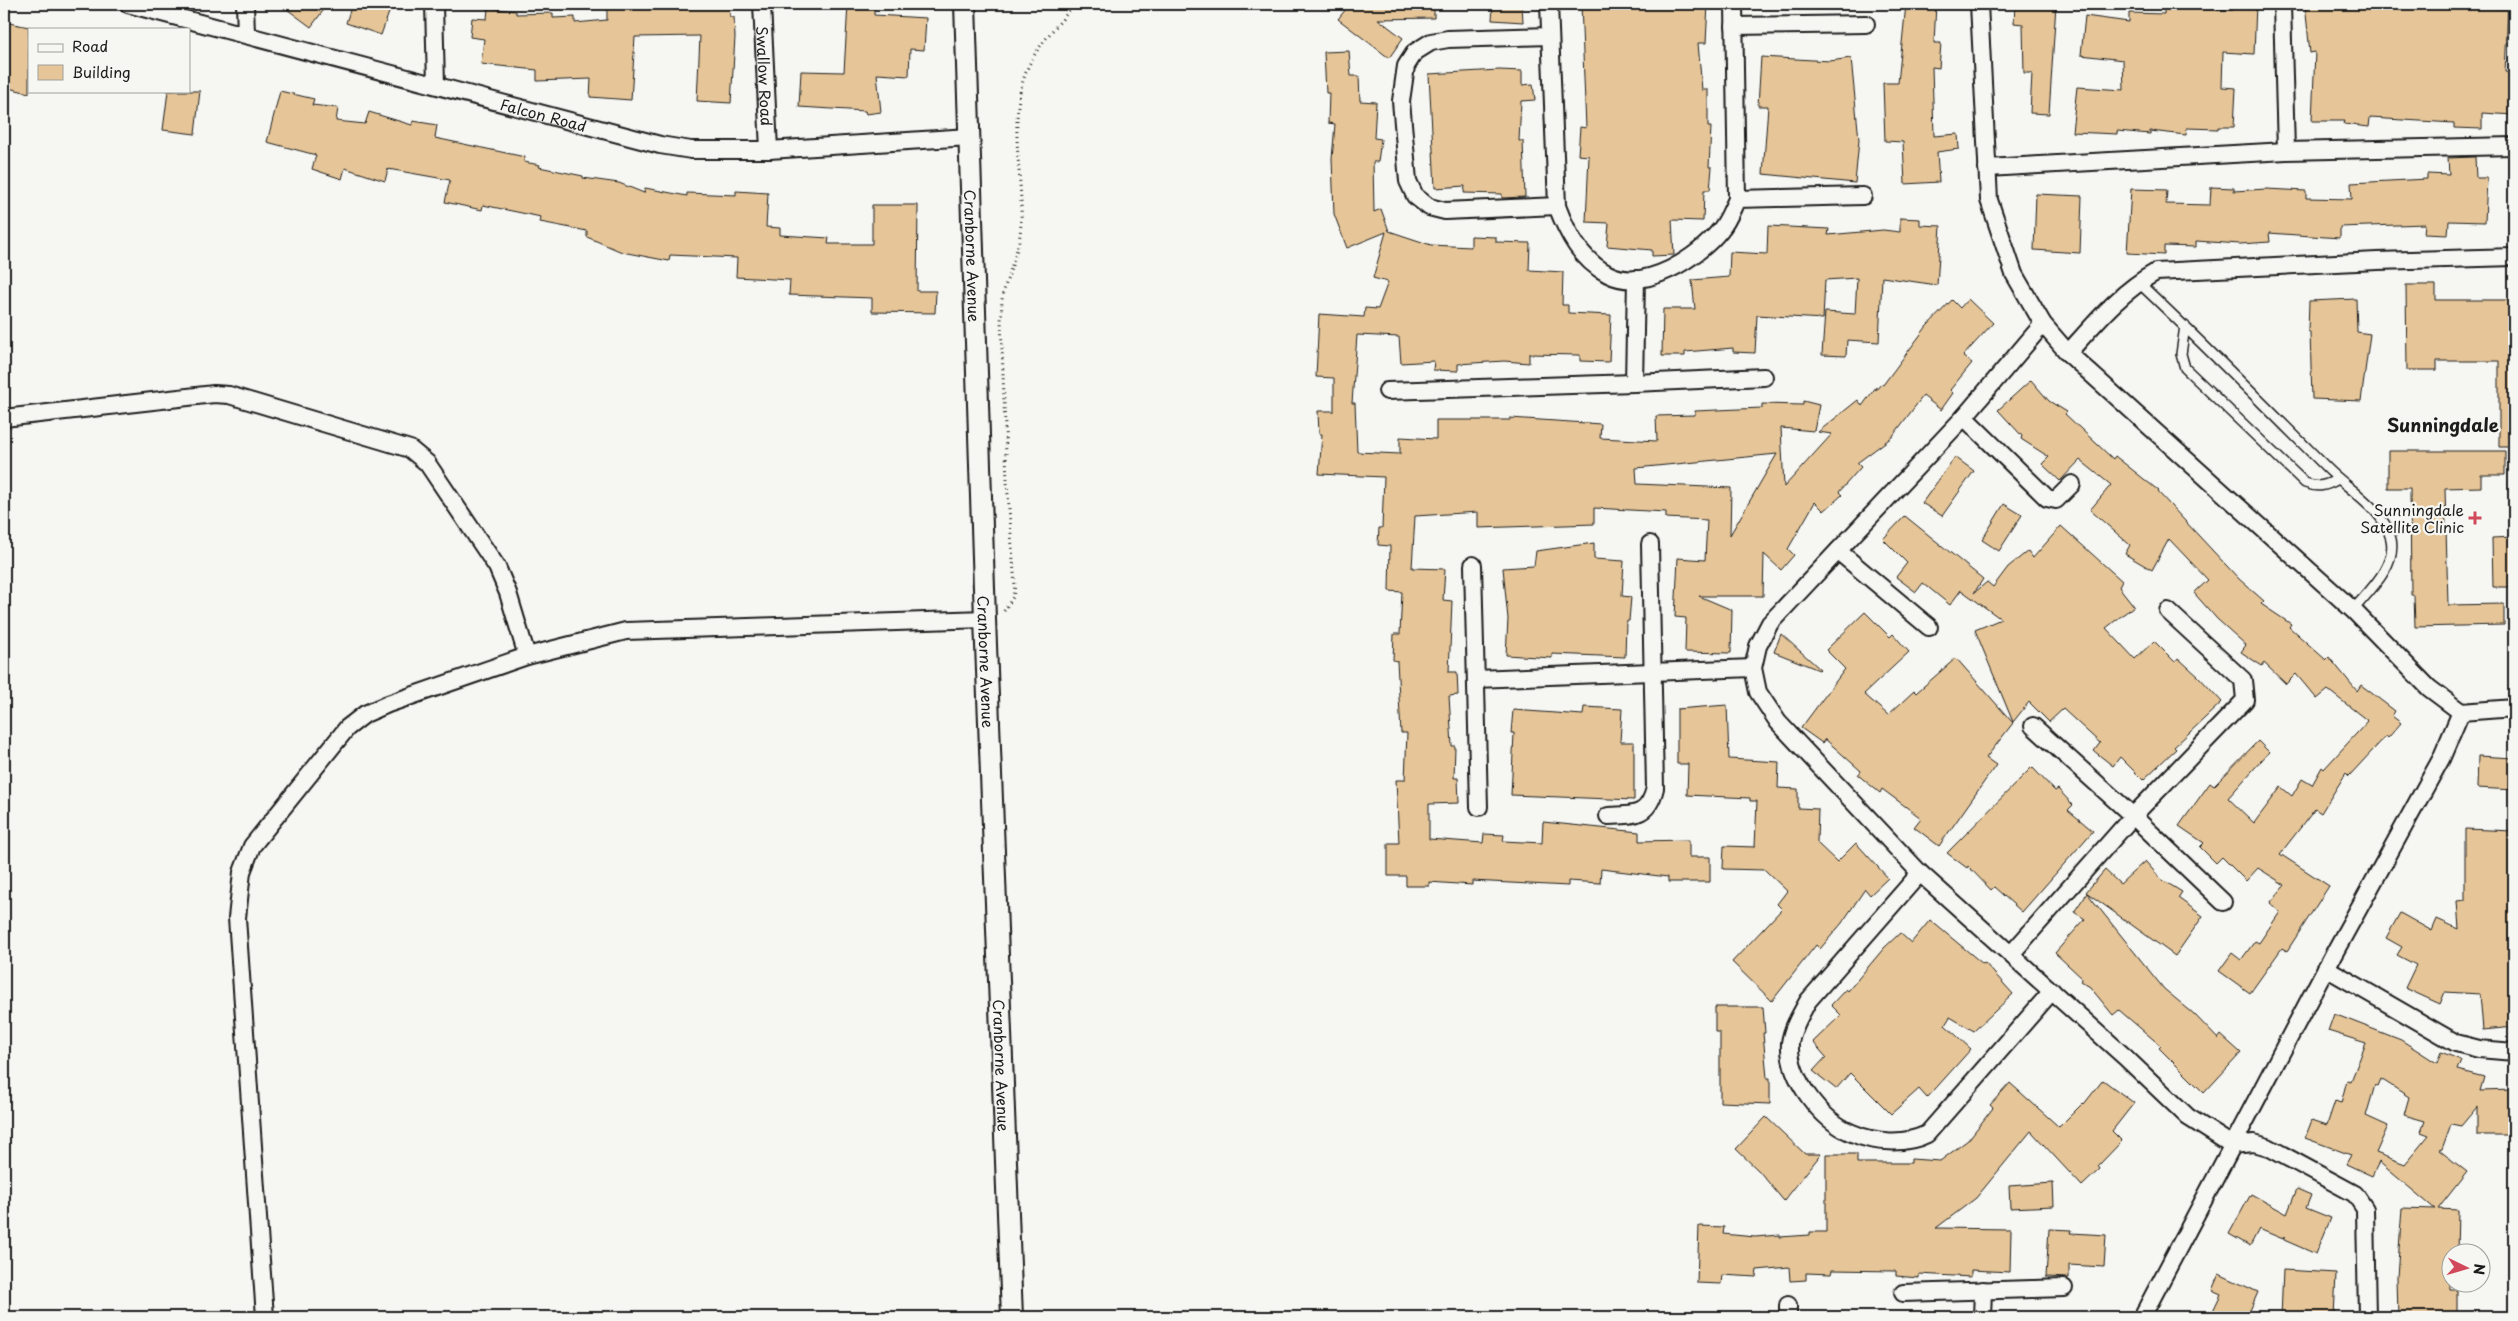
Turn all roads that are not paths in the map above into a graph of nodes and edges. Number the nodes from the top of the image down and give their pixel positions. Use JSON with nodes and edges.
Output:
{"nodes":[{"id":1,"x":128,"y":4,"type":"edge"},
{"id":2,"x":245,"y":4,"type":"edge"},
{"id":3,"x":434,"y":4,"type":"edge"},
{"id":4,"x":762,"y":4,"type":"edge"},
{"id":5,"x":965,"y":4,"type":"edge"},
{"id":6,"x":1549,"y":4,"type":"edge"},
{"id":7,"x":1734,"y":4,"type":"edge"},
{"id":8,"x":1979,"y":4,"type":"edge"},
{"id":9,"x":2282,"y":4,"type":"edge"},
{"id":10,"x":1866,"y":24,"type":"dead end"},
{"id":11,"x":1734,"y":26,"type":"junction"},
{"id":12,"x":246,"y":34,"type":"junction"},
{"id":13,"x":1549,"y":36,"type":"junction"},
{"id":14,"x":436,"y":84,"type":"junction"},
{"id":15,"x":969,"y":137,"type":"junction"},
{"id":16,"x":2514,"y":146,"type":"edge"},
{"id":17,"x":769,"y":150,"type":"junction"},
{"id":18,"x":2286,"y":150,"type":"junction"},
{"id":19,"x":1987,"y":168,"type":"junction"},
{"id":20,"x":1864,"y":196,"type":"dead end"},
{"id":21,"x":1737,"y":199,"type":"junction"},
{"id":22,"x":1557,"y":206,"type":"junction"},
{"id":23,"x":2514,"y":257,"type":"edge"},
{"id":24,"x":1636,"y":279,"type":"junction"},
{"id":25,"x":2138,"y":282,"type":"junction"},
{"id":26,"x":2043,"y":324,"type":"junction"},
{"id":27,"x":2185,"y":326,"type":"junction"},
{"id":28,"x":2068,"y":353,"type":"junction"},
{"id":29,"x":1764,"y":377,"type":"dead end"},
{"id":30,"x":1634,"y":383,"type":"junction"},
{"id":31,"x":1387,"y":391,"type":"dead end"},
{"id":32,"x":1964,"y":417,"type":"junction"},
{"id":33,"x":4,"y":418,"type":"edge"},
{"id":34,"x":2338,"y":479,"type":"junction"},
{"id":35,"x":2072,"y":484,"type":"dead end"},
{"id":36,"x":1650,"y":544,"type":"dead end"},
{"id":37,"x":1838,"y":551,"type":"junction"},
{"id":38,"x":1473,"y":565,"type":"dead end"},
{"id":39,"x":2353,"y":610,"type":"junction"},
{"id":40,"x":2168,"y":611,"type":"dead end"},
{"id":41,"x":985,"y":619,"type":"junction"},
{"id":42,"x":1929,"y":627,"type":"dead end"},
{"id":43,"x":527,"y":656,"type":"junction"},
{"id":44,"x":1753,"y":668,"type":"junction"},
{"id":45,"x":1654,"y":672,"type":"junction"},
{"id":46,"x":1476,"y":680,"type":"junction"},
{"id":47,"x":2514,"y":708,"type":"edge"},
{"id":48,"x":2461,"y":712,"type":"junction"},
{"id":49,"x":2033,"y":726,"type":"dead end"},
{"id":50,"x":1479,"y":807,"type":"dead end"},
{"id":51,"x":1608,"y":816,"type":"dead end"},
{"id":52,"x":2133,"y":816,"type":"junction"},
{"id":53,"x":1920,"y":873,"type":"junction"},
{"id":54,"x":2223,"y":902,"type":"dead end"},
{"id":55,"x":2012,"y":954,"type":"junction"},
{"id":56,"x":2326,"y":968,"type":"junction"},
{"id":57,"x":2052,"y":991,"type":"junction"},
{"id":58,"x":2514,"y":1052,"type":"edge"},
{"id":59,"x":2232,"y":1145,"type":"junction"},
{"id":60,"x":2064,"y":1288,"type":"dead end"},
{"id":61,"x":1983,"y":1290,"type":"junction"},
{"id":62,"x":1903,"y":1293,"type":"dead end"},
{"id":63,"x":265,"y":1317,"type":"edge"},
{"id":64,"x":1012,"y":1317,"type":"edge"},
{"id":65,"x":1982,"y":1317,"type":"edge"},
{"id":66,"x":2142,"y":1317,"type":"edge"},
{"id":67,"x":2367,"y":1317,"type":"edge"}],
"edges":[{"from":1,"to":12,"type":"street","name":"Falcon Road"},
{"from":2,"to":12,"type":"street"},
{"from":3,"to":14,"type":"street"},
{"from":4,"to":17,"type":"street","name":"Swallow Road"},
{"from":5,"to":15,"type":"street","name":"Cranborne Avenue"},
{"from":6,"to":13,"type":"street"},
{"from":7,"to":11,"type":"street"},
{"from":8,"to":19,"type":"street"},
{"from":9,"to":18,"type":"street"},
{"from":10,"to":11,"type":"street"},
{"from":11,"to":21,"type":"street"},
{"from":12,"to":14,"type":"street","name":"Falcon Road"},
{"from":13,"to":22,"type":"street"},
{"from":13,"to":22,"type":"street"},
{"from":14,"to":17,"type":"street","name":"Falcon Road"},
{"from":15,"to":17,"type":"street","name":"Falcon Road"},
{"from":15,"to":41,"type":"street","name":"Cranborne Avenue"},
{"from":16,"to":18,"type":"street"},
{"from":18,"to":19,"type":"street"},
{"from":19,"to":26,"type":"street"},
{"from":20,"to":21,"type":"street"},
{"from":21,"to":24,"type":"street"},
{"from":22,"to":24,"type":"street"},
{"from":23,"to":25,"type":"street"},
{"from":24,"to":30,"type":"street"},
{"from":25,"to":27,"type":"lane"},
{"from":25,"to":28,"type":"street"},
{"from":26,"to":28,"type":"street"},
{"from":26,"to":32,"type":"street"},
{"from":27,"to":34,"type":"lane"},
{"from":27,"to":34,"type":"lane"},
{"from":28,"to":39,"type":"street"},
{"from":29,"to":30,"type":"street"},
{"from":30,"to":31,"type":"street"},
{"from":32,"to":35,"type":"street"},
{"from":32,"to":37,"type":"street"},
{"from":33,"to":43,"type":"street"},
{"from":34,"to":39,"type":"lane"},
{"from":36,"to":45,"type":"street"},
{"from":37,"to":42,"type":"street"},
{"from":37,"to":44,"type":"street"},
{"from":38,"to":46,"type":"street"},
{"from":39,"to":48,"type":"street"},
{"from":40,"to":52,"type":"street"},
{"from":41,"to":43,"type":"street"},
{"from":41,"to":64,"type":"street","name":"Cranborne Avenue"},
{"from":43,"to":63,"type":"street"},
{"from":44,"to":45,"type":"street"},
{"from":44,"to":53,"type":"street"},
{"from":45,"to":46,"type":"street"},
{"from":45,"to":51,"type":"street"},
{"from":46,"to":50,"type":"street"},
{"from":47,"to":48,"type":"street"},
{"from":48,"to":56,"type":"street"},
{"from":49,"to":52,"type":"street"},
{"from":52,"to":54,"type":"street"},
{"from":52,"to":55,"type":"street"},
{"from":53,"to":55,"type":"street"},
{"from":53,"to":57,"type":"street"},
{"from":55,"to":57,"type":"street"},
{"from":56,"to":58,"type":"street"},
{"from":56,"to":59,"type":"street"},
{"from":57,"to":59,"type":"street"},
{"from":59,"to":66,"type":"street"},
{"from":59,"to":67,"type":"street"},
{"from":60,"to":61,"type":"street"},
{"from":61,"to":62,"type":"street"},
{"from":61,"to":65,"type":"street"}]}
